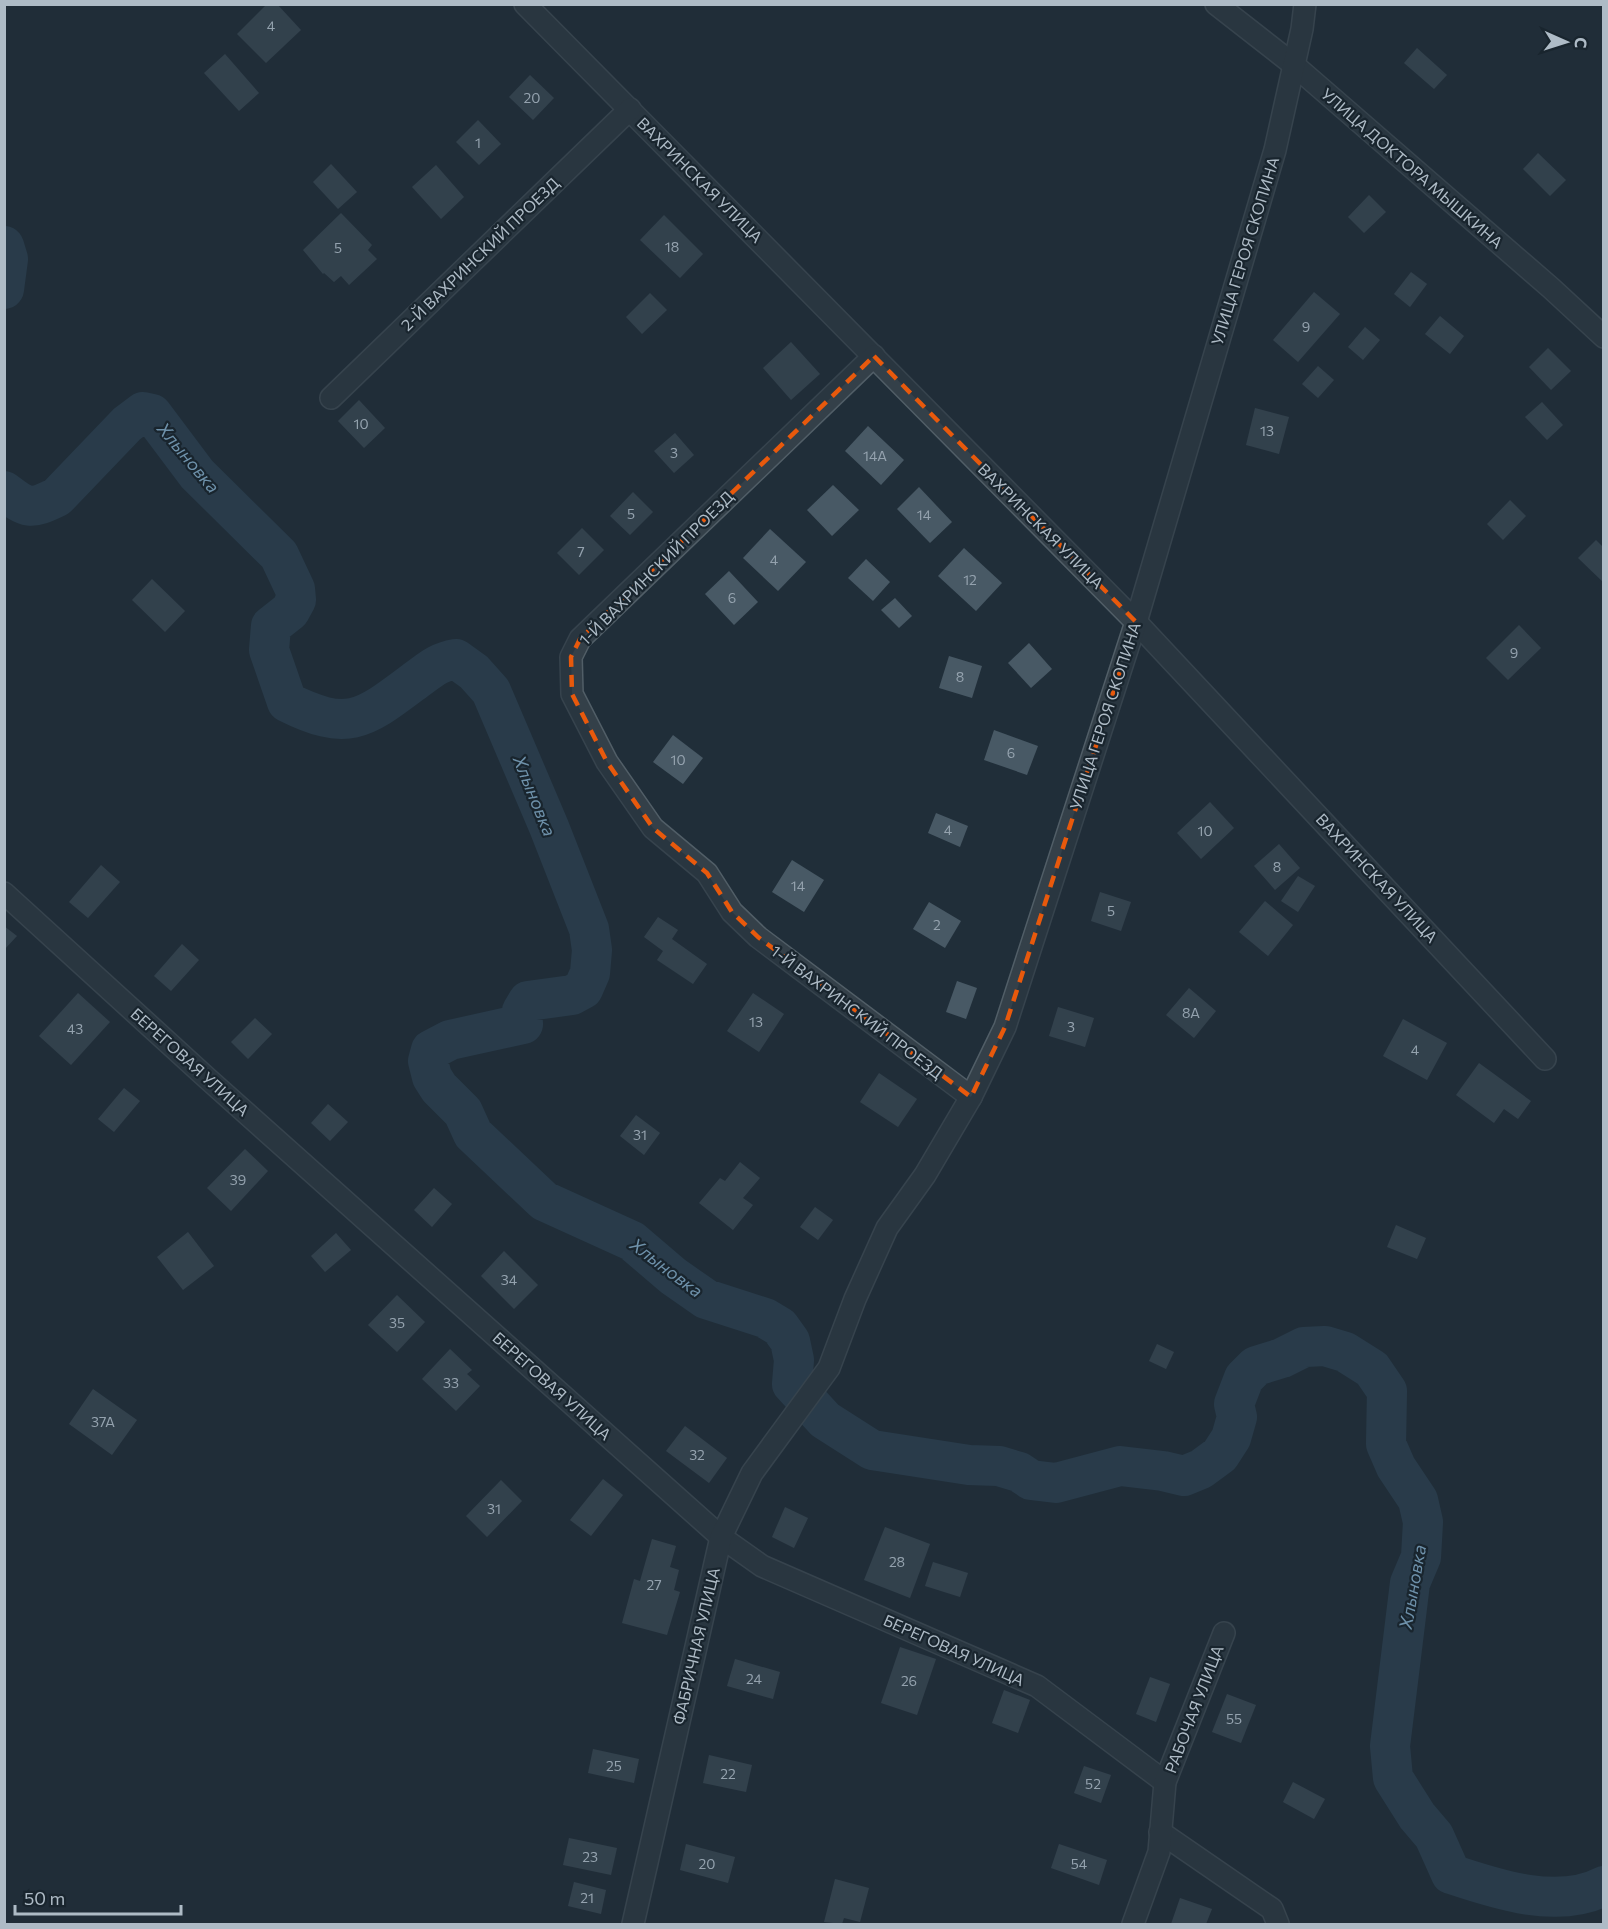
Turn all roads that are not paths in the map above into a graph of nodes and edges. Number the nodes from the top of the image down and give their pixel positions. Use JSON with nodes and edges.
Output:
{"nodes":[{"id":1,"x":525,"y":4,"type":"edge"},
{"id":2,"x":1216,"y":4,"type":"edge"},
{"id":3,"x":1305,"y":4,"type":"edge"},
{"id":4,"x":1294,"y":65,"type":"junction"},
{"id":5,"x":630,"y":109,"type":"junction"},
{"id":6,"x":1604,"y":337,"type":"edge"},
{"id":7,"x":874,"y":356,"type":"junction"},
{"id":8,"x":331,"y":398,"type":"dead end"},
{"id":9,"x":1136,"y":622,"type":"junction"},
{"id":10,"x":4,"y":893,"type":"edge"},
{"id":11,"x":1545,"y":1059,"type":"dead end"},
{"id":12,"x":971,"y":1097,"type":"junction"},
{"id":13,"x":808,"y":1399,"type":"joint"},
{"id":14,"x":722,"y":1537,"type":"junction"},
{"id":15,"x":1224,"y":1633,"type":"dead end"},
{"id":16,"x":1165,"y":1782,"type":"junction"},
{"id":17,"x":1160,"y":1832,"type":"junction"},
{"id":18,"x":633,"y":1924,"type":"edge"},
{"id":19,"x":1133,"y":1924,"type":"edge"},
{"id":20,"x":1278,"y":1924,"type":"edge"}],
"edges":[{"from":1,"to":5,"type":"street","name":"ВАХРИНСКАЯ УЛИЦА"},
{"from":2,"to":4,"type":"street","name":"УЛИЦА ДОКТОРА МЫШКИНА"},
{"from":3,"to":4,"type":"street","name":"УЛИЦА ГЕРОЯ СКОПИНА"},
{"from":4,"to":6,"type":"street","name":"УЛИЦА ДОКТОРА МЫШКИНА"},
{"from":4,"to":9,"type":"street","name":"УЛИЦА ГЕРОЯ СКОПИНА"},
{"from":5,"to":7,"type":"street","name":"ВАХРИНСКАЯ УЛИЦА"},
{"from":5,"to":8,"type":"street","name":"2-Й ВАХРИНСКИЙ ПРОЕЗД"},
{"from":7,"to":9,"type":"street","name":"ВАХРИНСКАЯ УЛИЦА"},
{"from":7,"to":12,"type":"street","name":"1-Й ВАХРИНСКИЙ ПРОЕЗД"},
{"from":9,"to":11,"type":"street","name":"ВАХРИНСКАЯ УЛИЦА"},
{"from":9,"to":12,"type":"street","name":"УЛИЦА ГЕРОЯ СКОПИНА"},
{"from":10,"to":14,"type":"street","name":"БЕРЕГОВАЯ УЛИЦА"},
{"from":12,"to":13,"type":"street","name":"УЛИЦА ГЕРОЯ СКОПИНА"},
{"from":13,"to":14,"type":"street","name":"ФАБРИЧНАЯ УЛИЦА"},
{"from":14,"to":16,"type":"street","name":"БЕРЕГОВАЯ УЛИЦА"},
{"from":14,"to":18,"type":"street","name":"ФАБРИЧНАЯ УЛИЦА"},
{"from":15,"to":16,"type":"street","name":"РАБОЧАЯ УЛИЦА"},
{"from":16,"to":17,"type":"street","name":"РАБОЧАЯ УЛИЦА"},
{"from":17,"to":19,"type":"street","name":"РАБОЧАЯ УЛИЦА"},
{"from":17,"to":20,"type":"street"}]}
